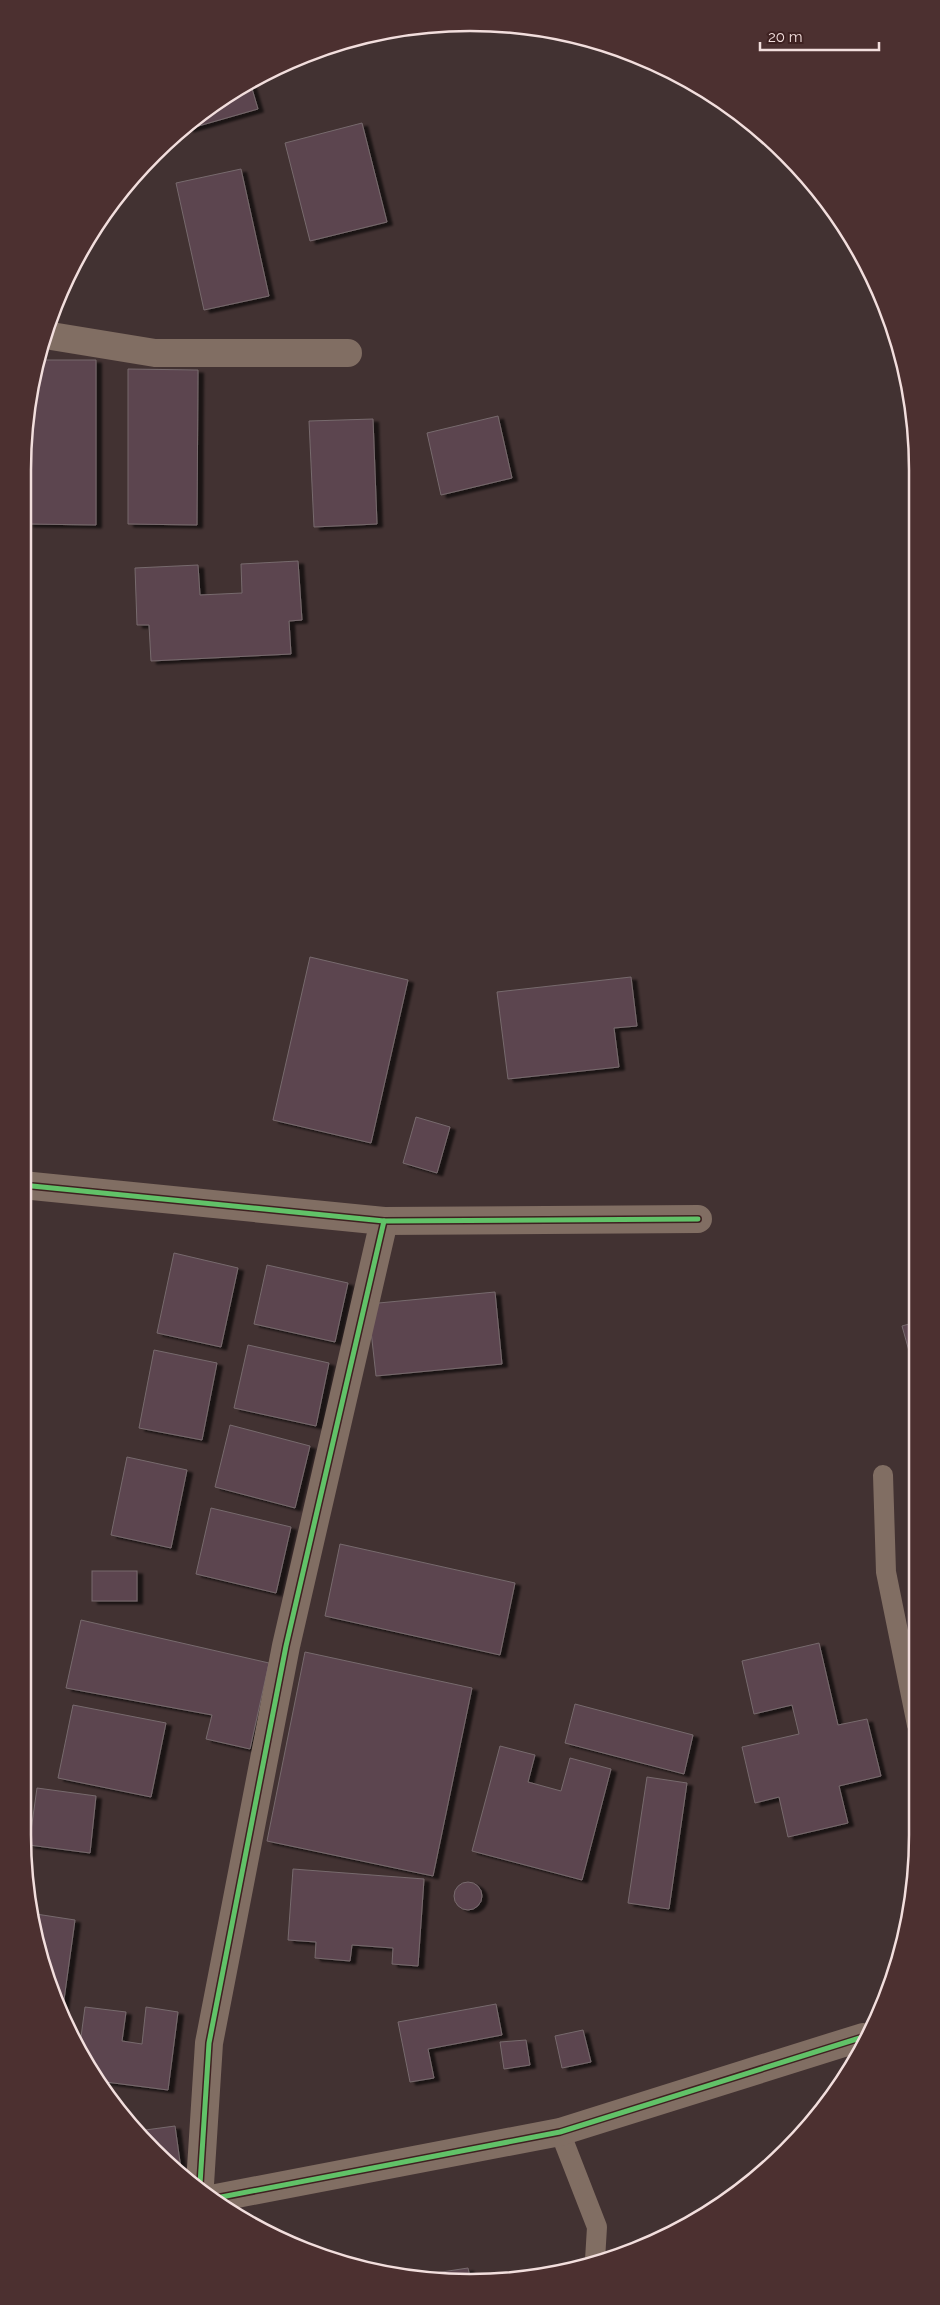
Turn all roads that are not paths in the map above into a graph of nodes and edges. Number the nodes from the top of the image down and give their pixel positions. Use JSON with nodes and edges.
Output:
{"nodes":[{"id":1,"x":53,"y":336,"type":"edge"},
{"id":2,"x":348,"y":353,"type":"dead end"},
{"id":3,"x":31,"y":1186,"type":"edge"},
{"id":4,"x":698,"y":1219,"type":"dead end"},
{"id":5,"x":384,"y":1221,"type":"junction"},
{"id":6,"x":883,"y":1475,"type":"dead end"},
{"id":7,"x":909,"y":1686,"type":"edge"},
{"id":8,"x":859,"y":2038,"type":"edge"},
{"id":9,"x":560,"y":2132,"type":"junction"},
{"id":10,"x":200,"y":2181,"type":"edge"},
{"id":11,"x":222,"y":2197,"type":"edge"},
{"id":12,"x":595,"y":2255,"type":"edge"}],
"edges":[{"from":1,"to":2,"type":"street"},
{"from":3,"to":5,"type":"street"},
{"from":4,"to":5,"type":"street"},
{"from":5,"to":10,"type":"street"},
{"from":6,"to":7,"type":"lane"},
{"from":8,"to":9,"type":"street"},
{"from":9,"to":11,"type":"street"},
{"from":9,"to":12,"type":"lane"}]}
